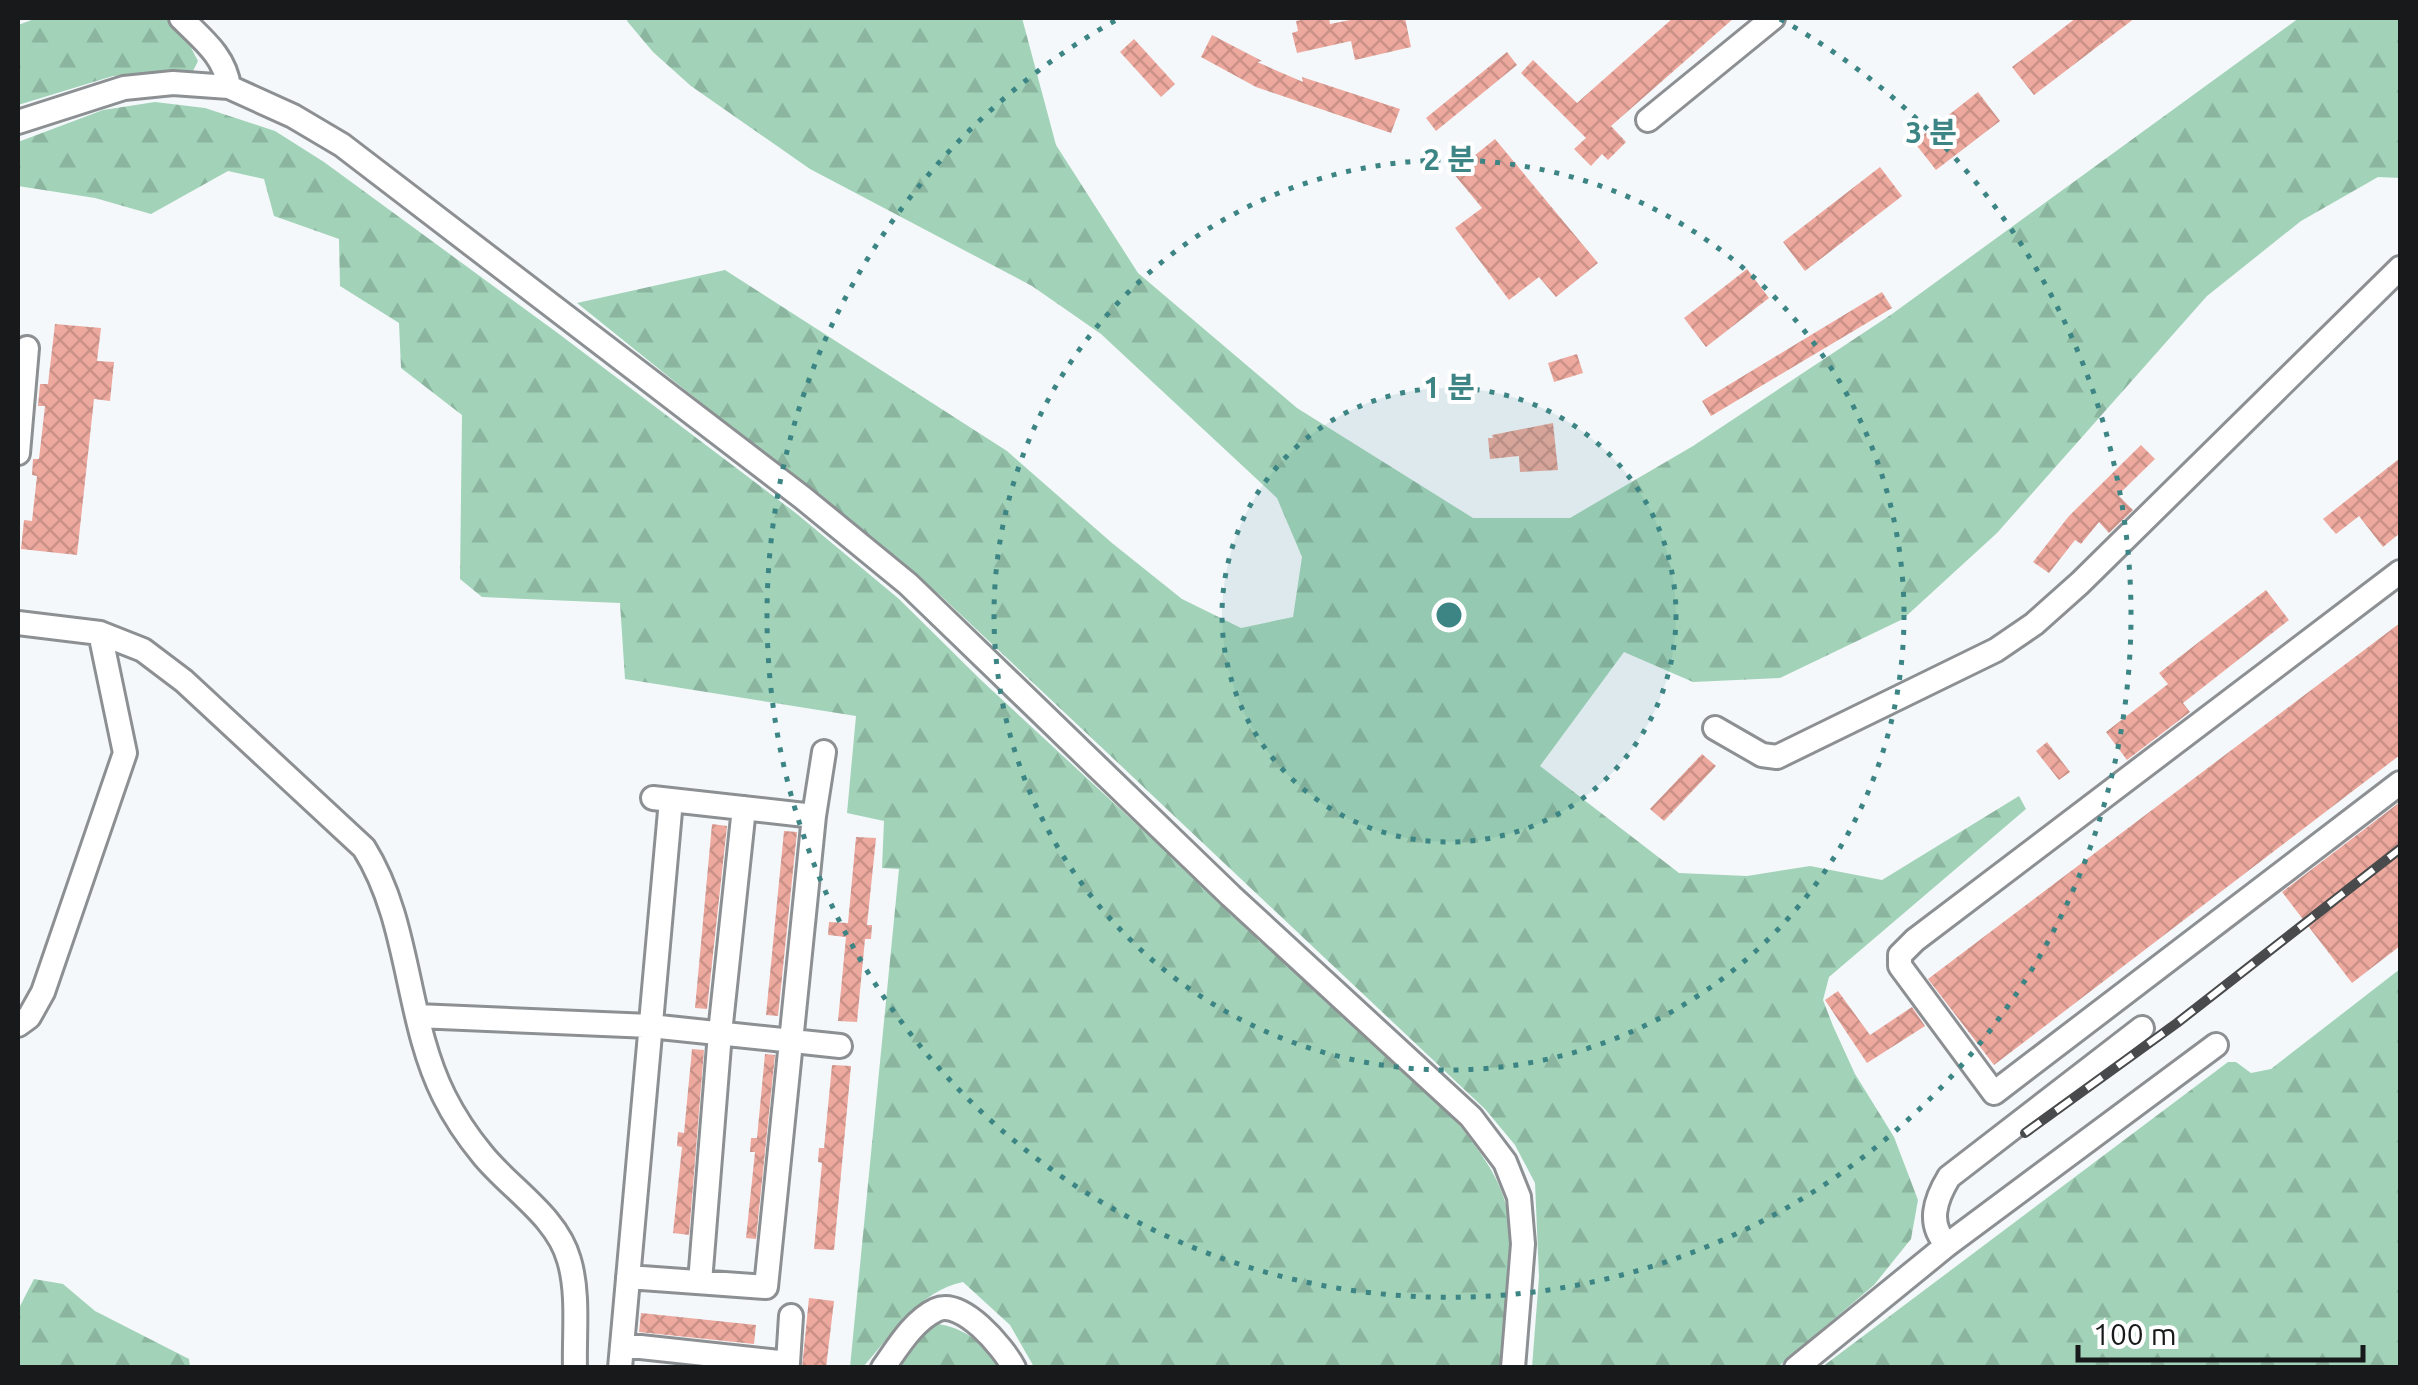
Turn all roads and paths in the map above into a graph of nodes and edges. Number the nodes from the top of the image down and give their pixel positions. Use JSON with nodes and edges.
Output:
{"nodes":[{"id":1,"x":181,"y":18,"type":"edge"},
{"id":2,"x":1773,"y":18,"type":"edge"},
{"id":3,"x":229,"y":87,"type":"junction"},
{"id":4,"x":1648,"y":120,"type":"dead end"},
{"id":5,"x":18,"y":122,"type":"edge"},
{"id":6,"x":2400,"y":268,"type":"edge"},
{"id":7,"x":23,"y":356,"type":"edge"},
{"id":8,"x":18,"y":453,"type":"edge"},
{"id":9,"x":2400,"y":572,"type":"edge"},
{"id":10,"x":18,"y":623,"type":"edge"},
{"id":11,"x":100,"y":633,"type":"junction"},
{"id":12,"x":1714,"y":728,"type":"dead end"},
{"id":13,"x":824,"y":752,"type":"dead end"},
{"id":14,"x":2400,"y":782,"type":"edge"},
{"id":15,"x":744,"y":808,"type":"junction"},
{"id":16,"x":814,"y":816,"type":"junction"},
{"id":17,"x":416,"y":1016,"type":"junction"},
{"id":18,"x":18,"y":1025,"type":"edge"},
{"id":19,"x":650,"y":1026,"type":"junction"},
{"id":20,"x":2142,"y":1028,"type":"dead end"},
{"id":21,"x":720,"y":1034,"type":"junction"},
{"id":22,"x":792,"y":1041,"type":"junction"},
{"id":23,"x":2216,"y":1045,"type":"dead end"},
{"id":24,"x":840,"y":1046,"type":"dead end"},
{"id":25,"x":1947,"y":1245,"type":"junction"},
{"id":26,"x":628,"y":1277,"type":"junction"},
{"id":27,"x":700,"y":1282,"type":"junction"},
{"id":28,"x":792,"y":1316,"type":"dead end"},
{"id":29,"x":621,"y":1356,"type":"edge"},
{"id":30,"x":787,"y":1365,"type":"edge"},
{"id":31,"x":574,"y":1368,"type":"edge"},
{"id":32,"x":883,"y":1368,"type":"edge"},
{"id":33,"x":1014,"y":1368,"type":"edge"},
{"id":34,"x":1513,"y":1368,"type":"edge"},
{"id":35,"x":1796,"y":1368,"type":"edge"}],
"edges":[{"from":1,"to":3,"type":"street"},
{"from":2,"to":4,"type":"street"},
{"from":3,"to":5,"type":"street"},
{"from":3,"to":34,"type":"street"},
{"from":6,"to":12,"type":"street"},
{"from":7,"to":8,"type":"street"},
{"from":9,"to":14,"type":"street"},
{"from":10,"to":11,"type":"street"},
{"from":11,"to":17,"type":"street"},
{"from":11,"to":18,"type":"street"},
{"from":13,"to":16,"type":"street"},
{"from":15,"to":16,"type":"street"},
{"from":15,"to":19,"type":"street"},
{"from":15,"to":21,"type":"street"},
{"from":16,"to":22,"type":"street"},
{"from":17,"to":19,"type":"street"},
{"from":17,"to":31,"type":"street"},
{"from":19,"to":21,"type":"street"},
{"from":19,"to":26,"type":"street"},
{"from":20,"to":25,"type":"street"},
{"from":21,"to":22,"type":"street"},
{"from":21,"to":27,"type":"street"},
{"from":22,"to":24,"type":"street"},
{"from":22,"to":27,"type":"street"},
{"from":23,"to":25,"type":"street"},
{"from":25,"to":35,"type":"street"},
{"from":26,"to":27,"type":"street"},
{"from":26,"to":29,"type":"street"},
{"from":28,"to":30,"type":"street"},
{"from":29,"to":30,"type":"street"},
{"from":32,"to":33,"type":"street"}]}
